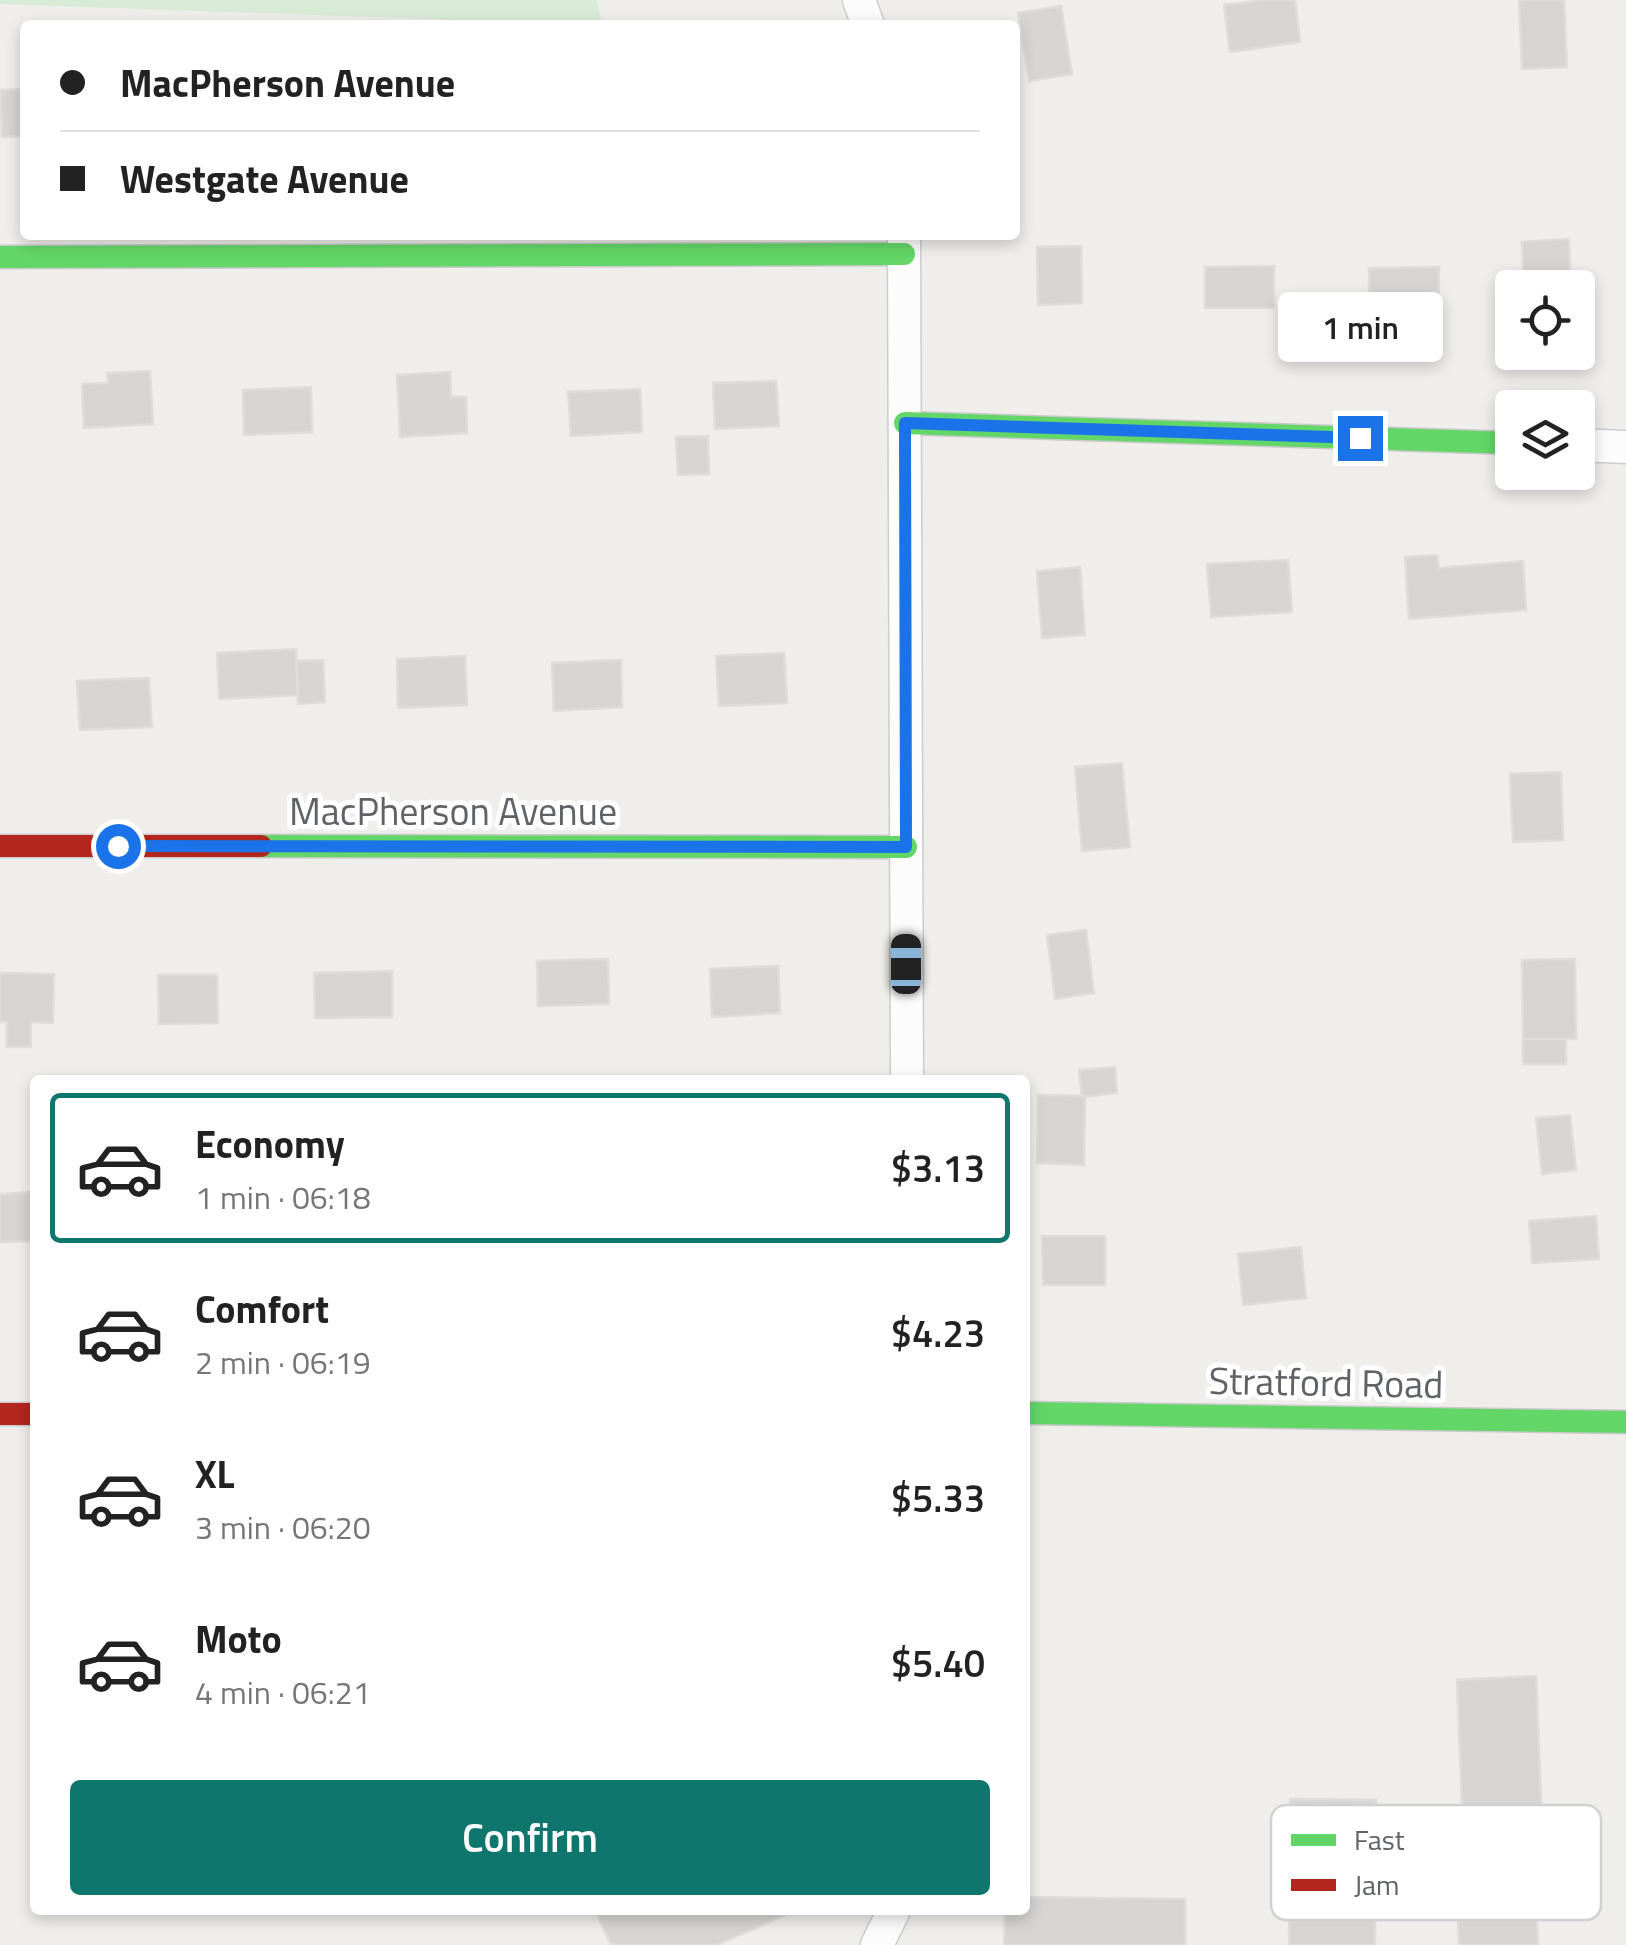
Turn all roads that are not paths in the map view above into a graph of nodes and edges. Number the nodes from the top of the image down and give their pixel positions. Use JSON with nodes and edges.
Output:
{"nodes":[{"id":1,"x":904,"y":245,"type":"edge"},
{"id":2,"x":0,"y":257,"type":"edge"},
{"id":3,"x":905,"y":423,"type":"junction"},
{"id":4,"x":1495,"y":442,"type":"edge"},
{"id":5,"x":1595,"y":446,"type":"edge"},
{"id":6,"x":1626,"y":447,"type":"edge"},
{"id":7,"x":0,"y":846,"type":"edge"},
{"id":8,"x":906,"y":847,"type":"junction"},
{"id":9,"x":906,"y":1075,"type":"edge"},
{"id":10,"x":1030,"y":1413,"type":"edge"},
{"id":11,"x":0,"y":1414,"type":"edge"},
{"id":12,"x":30,"y":1414,"type":"edge"},
{"id":13,"x":1626,"y":1422,"type":"edge"},
{"id":14,"x":892,"y":1915,"type":"edge"},
{"id":15,"x":877,"y":1945,"type":"edge"}],
"edges":[{"from":1,"to":2,"type":"street"},
{"from":1,"to":3,"type":"street"},
{"from":3,"to":4,"type":"street"},
{"from":3,"to":8,"type":"street"},
{"from":5,"to":6,"type":"street"},
{"from":7,"to":8,"type":"street","name":"MacPherson Avenue"},
{"from":8,"to":9,"type":"street"},
{"from":10,"to":13,"type":"street","name":"Stratford Road"},
{"from":11,"to":12,"type":"street"},
{"from":14,"to":15,"type":"street"}]}
